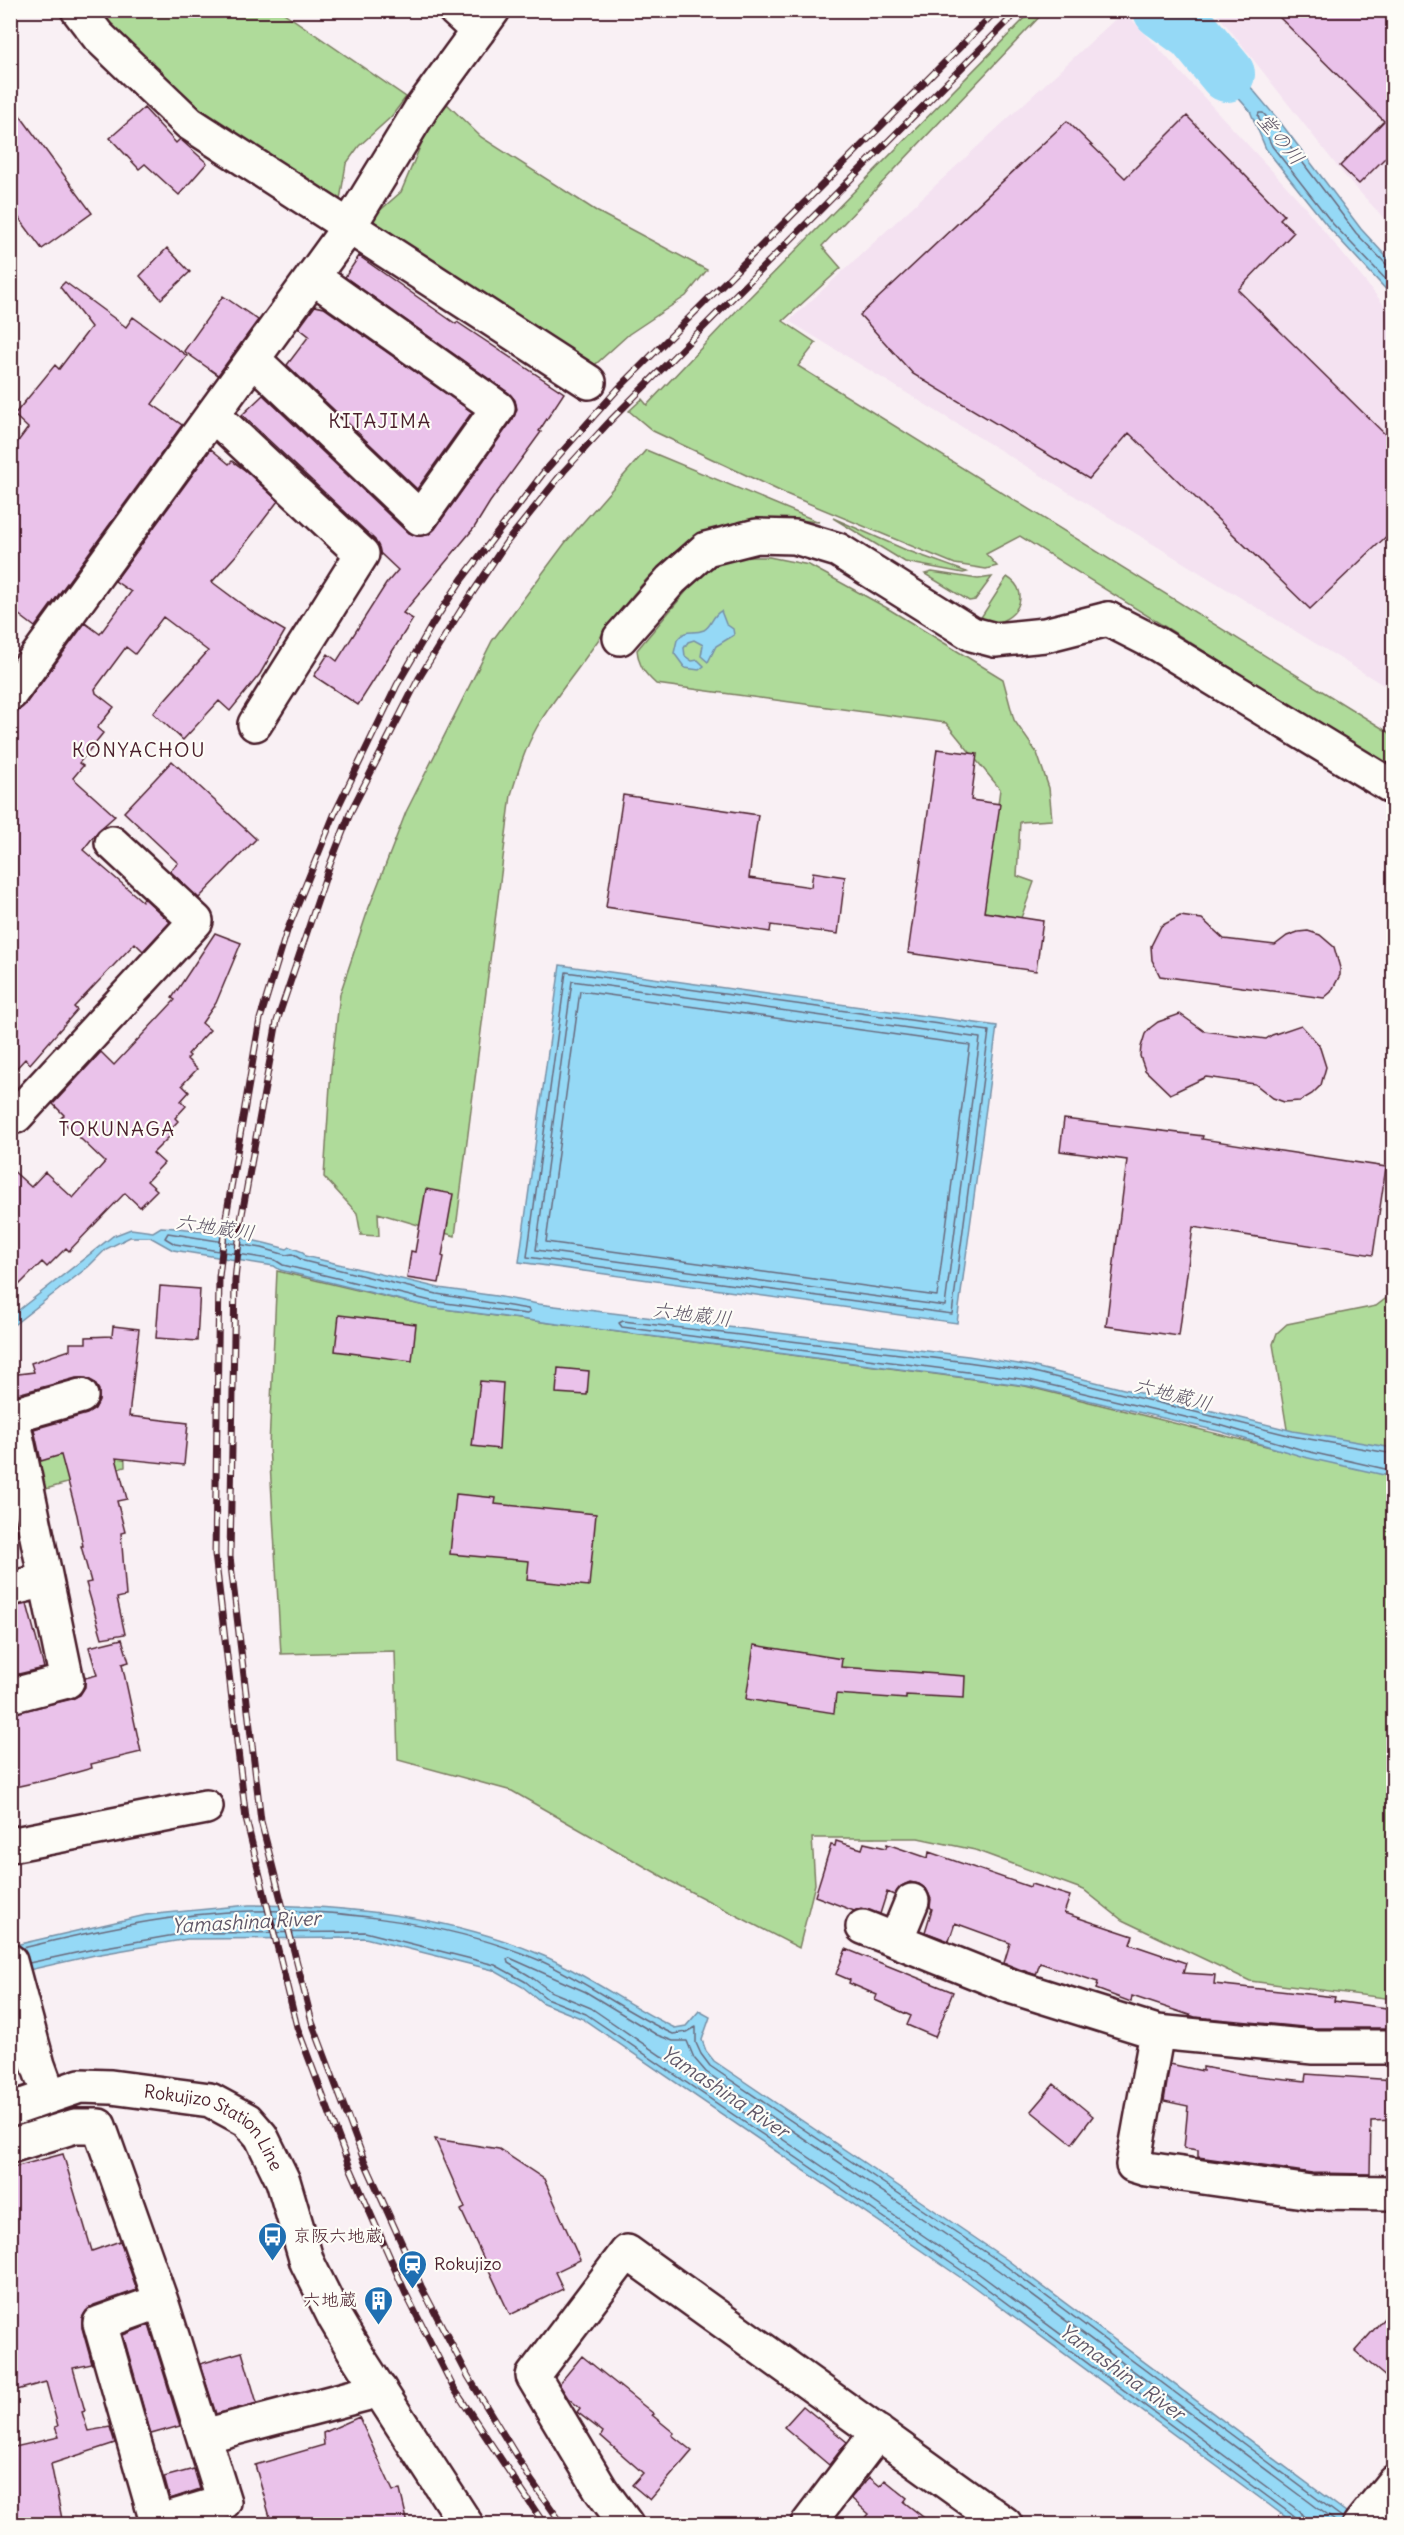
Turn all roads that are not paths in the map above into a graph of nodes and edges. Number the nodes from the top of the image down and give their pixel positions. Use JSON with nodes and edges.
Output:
{"nodes":[{"id":1,"x":78,"y":10,"type":"edge"},
{"id":2,"x":476,"y":17,"type":"edge"},
{"id":3,"x":348,"y":228,"type":"junction"},
{"id":4,"x":313,"y":277,"type":"junction"},
{"id":5,"x":253,"y":359,"type":"junction"},
{"id":6,"x":589,"y":382,"type":"dead end"},
{"id":7,"x":213,"y":415,"type":"junction"},
{"id":8,"x":620,"y":638,"type":"dead end"},
{"id":9,"x":10,"y":693,"type":"edge"},
{"id":10,"x":255,"y":724,"type":"dead end"},
{"id":11,"x":1394,"y":788,"type":"edge"},
{"id":12,"x":112,"y":843,"type":"dead end"},
{"id":13,"x":10,"y":1113,"type":"edge"},
{"id":14,"x":81,"y":1396,"type":"dead end"},
{"id":15,"x":11,"y":1416,"type":"edge"},
{"id":16,"x":46,"y":1580,"type":"junction"},
{"id":17,"x":10,"y":1589,"type":"edge"},
{"id":18,"x":10,"y":1696,"type":"edge"},
{"id":19,"x":206,"y":1807,"type":"dead end"},
{"id":20,"x":10,"y":1845,"type":"edge"},
{"id":21,"x":912,"y":1901,"type":"dead end"},
{"id":22,"x":862,"y":1927,"type":"dead end"},
{"id":23,"x":896,"y":1940,"type":"junction"},
{"id":24,"x":10,"y":1961,"type":"edge"},
{"id":25,"x":1157,"y":2032,"type":"junction"},
{"id":26,"x":1394,"y":2047,"type":"edge"},
{"id":27,"x":44,"y":2080,"type":"junction"},
{"id":28,"x":10,"y":2109,"type":"edge"},
{"id":29,"x":10,"y":2146,"type":"edge"},
{"id":30,"x":1394,"y":2193,"type":"edge"},
{"id":31,"x":162,"y":2301,"type":"junction"},
{"id":32,"x":380,"y":2390,"type":"junction"},
{"id":33,"x":878,"y":2432,"type":"junction"},
{"id":34,"x":204,"y":2436,"type":"junction"},
{"id":35,"x":1394,"y":2482,"type":"edge"},
{"id":36,"x":466,"y":2524,"type":"edge"},
{"id":37,"x":626,"y":2524,"type":"edge"},
{"id":38,"x":808,"y":2524,"type":"edge"},
{"id":39,"x":1005,"y":2524,"type":"edge"},
{"id":40,"x":1360,"y":2524,"type":"edge"}],
"edges":[{"from":1,"to":3,"type":"street"},
{"from":2,"to":3,"type":"street"},
{"from":3,"to":4,"type":"street"},
{"from":3,"to":6,"type":"street"},
{"from":4,"to":5,"type":"street"},
{"from":4,"to":5,"type":"street"},
{"from":5,"to":7,"type":"street"},
{"from":7,"to":9,"type":"street"},
{"from":7,"to":10,"type":"street"},
{"from":8,"to":11,"type":"street"},
{"from":12,"to":13,"type":"street"},
{"from":14,"to":15,"type":"street"},
{"from":15,"to":16,"type":"street"},
{"from":16,"to":17,"type":"street"},
{"from":16,"to":18,"type":"street"},
{"from":19,"to":20,"type":"street"},
{"from":21,"to":23,"type":"street"},
{"from":22,"to":23,"type":"street"},
{"from":23,"to":25,"type":"street"},
{"from":24,"to":27,"type":"street"},
{"from":25,"to":26,"type":"street"},
{"from":25,"to":30,"type":"street"},
{"from":27,"to":28,"type":"street","name":"Rokujizo Station Line"},
{"from":27,"to":32,"type":"street","name":"Rokujizo Station Line"},
{"from":29,"to":31,"type":"street"},
{"from":31,"to":34,"type":"street"},
{"from":31,"to":34,"type":"street"},
{"from":32,"to":34,"type":"street"},
{"from":32,"to":36,"type":"street","name":"Rokujizo Station Line"},
{"from":33,"to":37,"type":"street"},
{"from":33,"to":38,"type":"street"},
{"from":33,"to":39,"type":"street"},
{"from":35,"to":40,"type":"street"}]}
